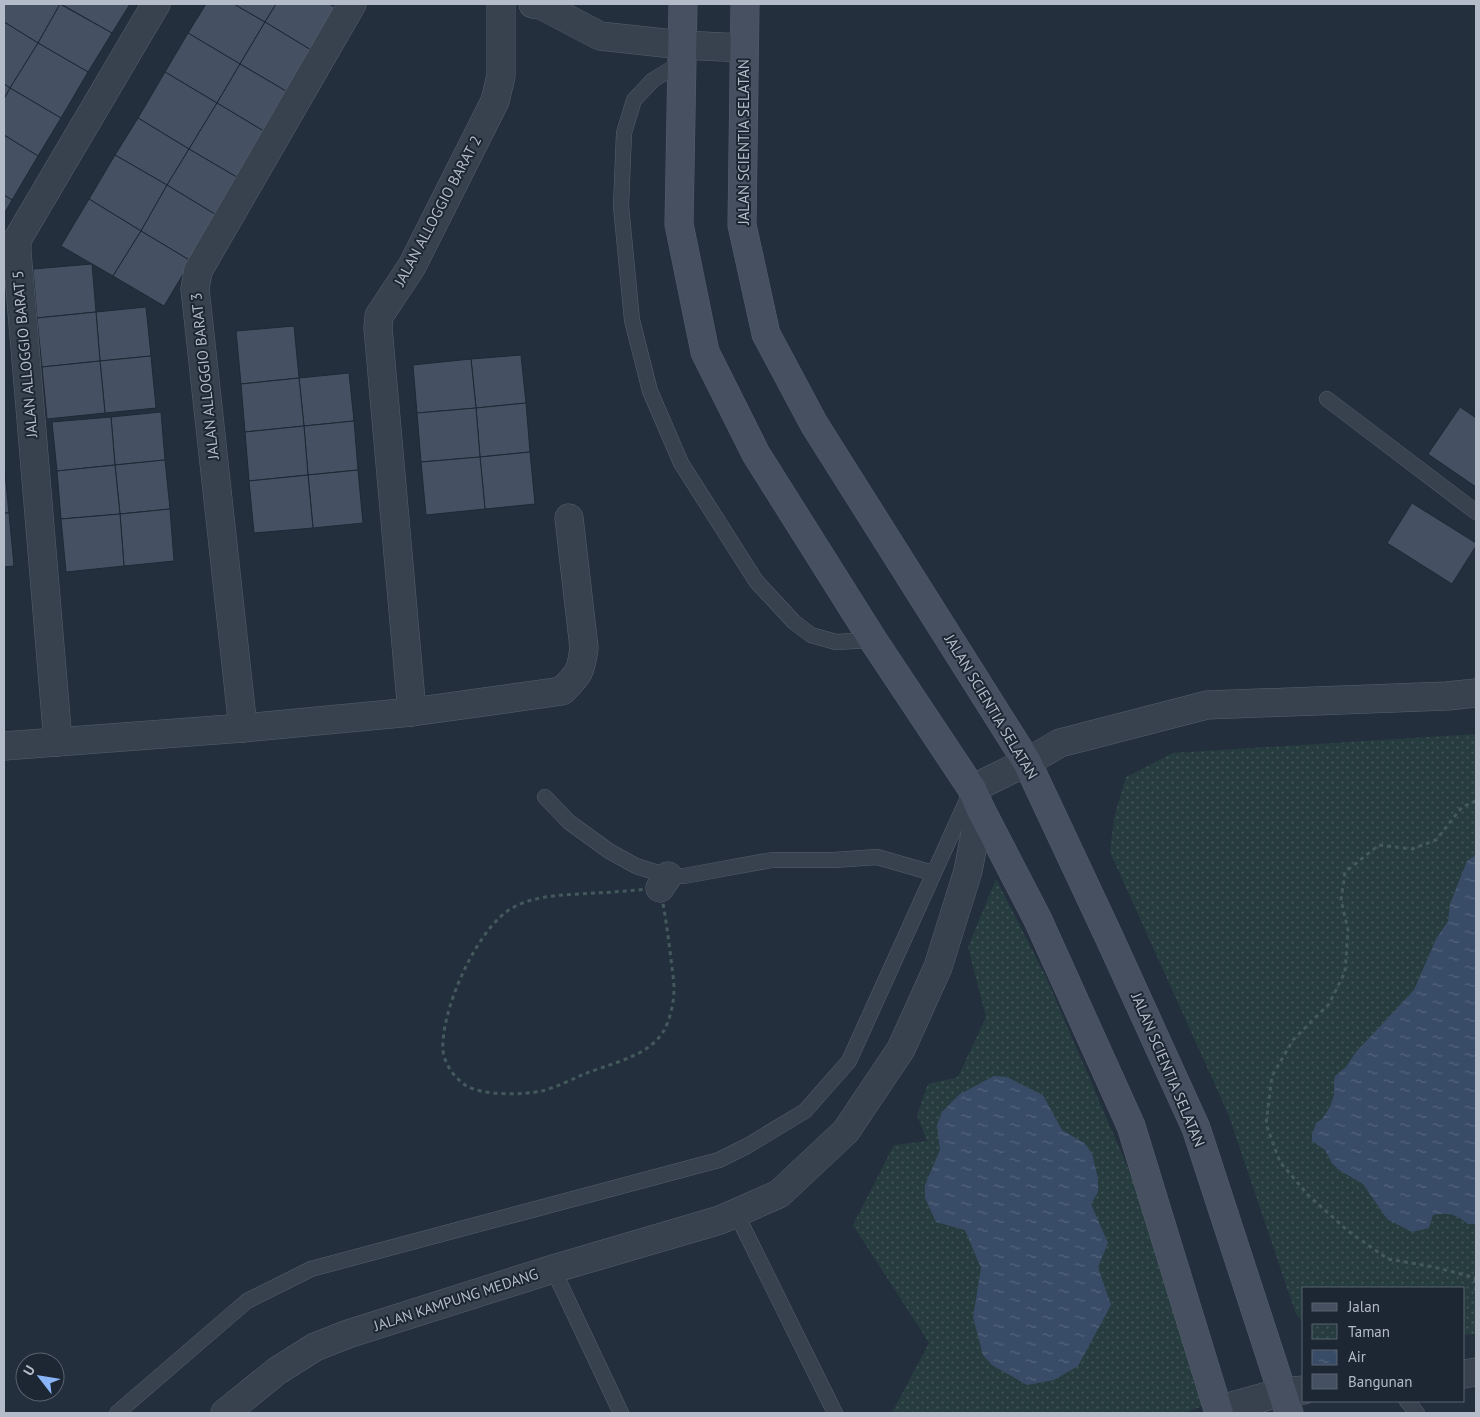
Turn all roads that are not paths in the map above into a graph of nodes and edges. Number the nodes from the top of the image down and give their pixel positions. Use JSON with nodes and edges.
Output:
{"nodes":[{"id":1,"x":156,"y":4,"type":"edge"},
{"id":2,"x":352,"y":4,"type":"edge"},
{"id":3,"x":501,"y":4,"type":"edge"},
{"id":4,"x":539,"y":4,"type":"edge"},
{"id":5,"x":683,"y":4,"type":"edge"},
{"id":6,"x":745,"y":4,"type":"edge"},
{"id":7,"x":744,"y":48,"type":"junction"},
{"id":8,"x":682,"y":54,"type":"junction"},
{"id":9,"x":1327,"y":399,"type":"dead end"},
{"id":10,"x":1476,"y":512,"type":"edge"},
{"id":11,"x":569,"y":518,"type":"dead end"},
{"id":12,"x":874,"y":640,"type":"junction"},
{"id":13,"x":1476,"y":692,"type":"edge"},
{"id":14,"x":412,"y":712,"type":"junction"},
{"id":15,"x":243,"y":728,"type":"junction"},
{"id":16,"x":58,"y":742,"type":"junction"},
{"id":17,"x":4,"y":746,"type":"edge"},
{"id":18,"x":1027,"y":762,"type":"junction"},
{"id":19,"x":545,"y":797,"type":"dead end"},
{"id":20,"x":976,"y":799,"type":"junction"},
{"id":21,"x":934,"y":873,"type":"junction"},
{"id":22,"x":736,"y":1213,"type":"junction"},
{"id":23,"x":553,"y":1269,"type":"junction"},
{"id":24,"x":1291,"y":1398,"type":"edge"},
{"id":25,"x":1408,"y":1402,"type":"edge"},
{"id":26,"x":1218,"y":1411,"type":"edge"},
{"id":27,"x":117,"y":1413,"type":"edge"},
{"id":28,"x":225,"y":1413,"type":"edge"},
{"id":29,"x":621,"y":1413,"type":"edge"},
{"id":30,"x":835,"y":1413,"type":"edge"},
{"id":31,"x":1417,"y":1413,"type":"edge"}],
"edges":[{"from":1,"to":16,"type":"street","name":"JALAN ALLOGGIO BARAT 5"},
{"from":2,"to":15,"type":"street","name":"JALAN ALLOGGIO BARAT 3"},
{"from":3,"to":14,"type":"street","name":"JALAN ALLOGGIO BARAT 2"},
{"from":4,"to":8,"type":"street"},
{"from":5,"to":8,"type":"street"},
{"from":6,"to":7,"type":"street","name":"JALAN SCIENTIA SELATAN"},
{"from":7,"to":8,"type":"street"},
{"from":7,"to":18,"type":"street","name":"JALAN SCIENTIA SELATAN"},
{"from":8,"to":12,"type":"street"},
{"from":8,"to":12,"type":"lane"},
{"from":9,"to":10,"type":"lane"},
{"from":11,"to":14,"type":"street"},
{"from":12,"to":20,"type":"street"},
{"from":13,"to":18,"type":"street"},
{"from":14,"to":15,"type":"street"},
{"from":15,"to":16,"type":"street"},
{"from":16,"to":17,"type":"street"},
{"from":18,"to":20,"type":"street"},
{"from":18,"to":24,"type":"street","name":"JALAN SCIENTIA SELATAN"},
{"from":19,"to":21,"type":"lane"},
{"from":20,"to":21,"type":"lane"},
{"from":20,"to":22,"type":"street"},
{"from":20,"to":26,"type":"street"},
{"from":21,"to":27,"type":"lane"},
{"from":22,"to":23,"type":"street"},
{"from":22,"to":30,"type":"lane"},
{"from":23,"to":28,"type":"street","name":"JALAN KAMPUNG MEDANG"},
{"from":23,"to":29,"type":"lane","name":"JALAN KAMPUNG MEDANG"},
{"from":24,"to":26,"type":"street"},
{"from":25,"to":31,"type":"lane"}]}
